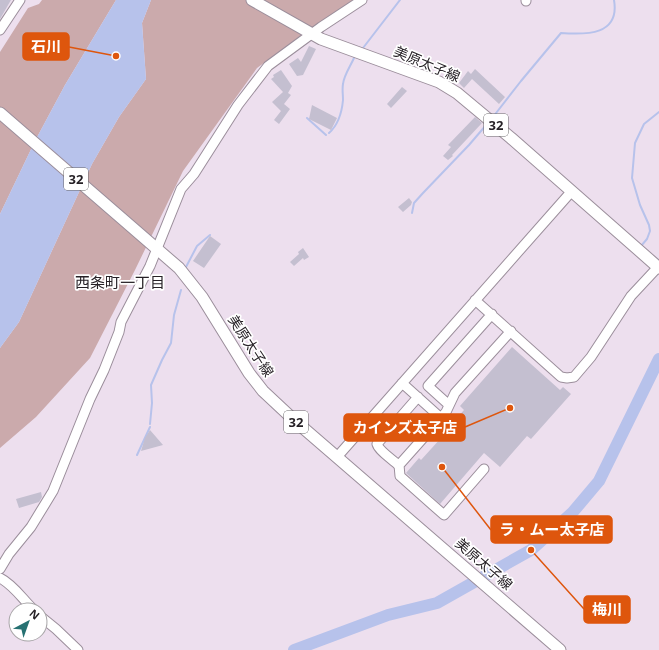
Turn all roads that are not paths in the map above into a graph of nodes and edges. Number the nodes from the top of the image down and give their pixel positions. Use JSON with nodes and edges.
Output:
{"nodes":[{"id":1,"x":20,"y":0,"type":"edge"},
{"id":2,"x":252,"y":0,"type":"edge"},
{"id":3,"x":362,"y":0,"type":"edge"},
{"id":4,"x":0,"y":30,"type":"edge"},
{"id":5,"x":307,"y":33,"type":"junction"},
{"id":6,"x":0,"y":113,"type":"edge"},
{"id":7,"x":571,"y":192,"type":"junction"},
{"id":8,"x":154,"y":248,"type":"junction"},
{"id":9,"x":658,"y":268,"type":"edge"},
{"id":10,"x":475,"y":300,"type":"junction"},
{"id":11,"x":492,"y":314,"type":"junction"},
{"id":12,"x":510,"y":332,"type":"junction"},
{"id":13,"x":402,"y":383,"type":"junction"},
{"id":14,"x":418,"y":397,"type":"junction"},
{"id":15,"x":449,"y":405,"type":"junction"},
{"id":16,"x":441,"y":418,"type":"junction"},
{"id":17,"x":337,"y":457,"type":"junction"},
{"id":18,"x":399,"y":465,"type":"junction"},
{"id":19,"x":484,"y":469,"type":"dead end"},
{"id":20,"x":0,"y":569,"type":"edge"},
{"id":21,"x":0,"y":578,"type":"edge"},
{"id":22,"x":26,"y":602,"type":"edge"},
{"id":23,"x":48,"y":622,"type":"edge"},
{"id":24,"x":78,"y":650,"type":"edge"},
{"id":25,"x":560,"y":650,"type":"edge"}],
"edges":[{"from":1,"to":4,"type":"street"},
{"from":2,"to":5,"type":"main road","name":"美原太子線","number":"32"},
{"from":3,"to":5,"type":"street"},
{"from":5,"to":7,"type":"main road","name":"美原太子線","number":"32"},
{"from":5,"to":8,"type":"street"},
{"from":6,"to":8,"type":"main road","name":"美原太子線","number":"32"},
{"from":7,"to":9,"type":"main road","name":"美原太子線","number":"32"},
{"from":7,"to":10,"type":"street"},
{"from":8,"to":17,"type":"main road","name":"美原太子線","number":"32"},
{"from":8,"to":20,"type":"street"},
{"from":9,"to":12,"type":"street"},
{"from":10,"to":11,"type":"street"},
{"from":10,"to":13,"type":"street"},
{"from":11,"to":12,"type":"street"},
{"from":11,"to":15,"type":"street"},
{"from":12,"to":15,"type":"street"},
{"from":13,"to":14,"type":"street"},
{"from":13,"to":17,"type":"street"},
{"from":14,"to":16,"type":"street"},
{"from":14,"to":18,"type":"street"},
{"from":15,"to":16,"type":"street"},
{"from":16,"to":18,"type":"street"},
{"from":17,"to":25,"type":"main road","name":"美原太子線","number":"32"},
{"from":18,"to":19,"type":"street"},
{"from":21,"to":22,"type":"street"},
{"from":23,"to":24,"type":"street"}]}
